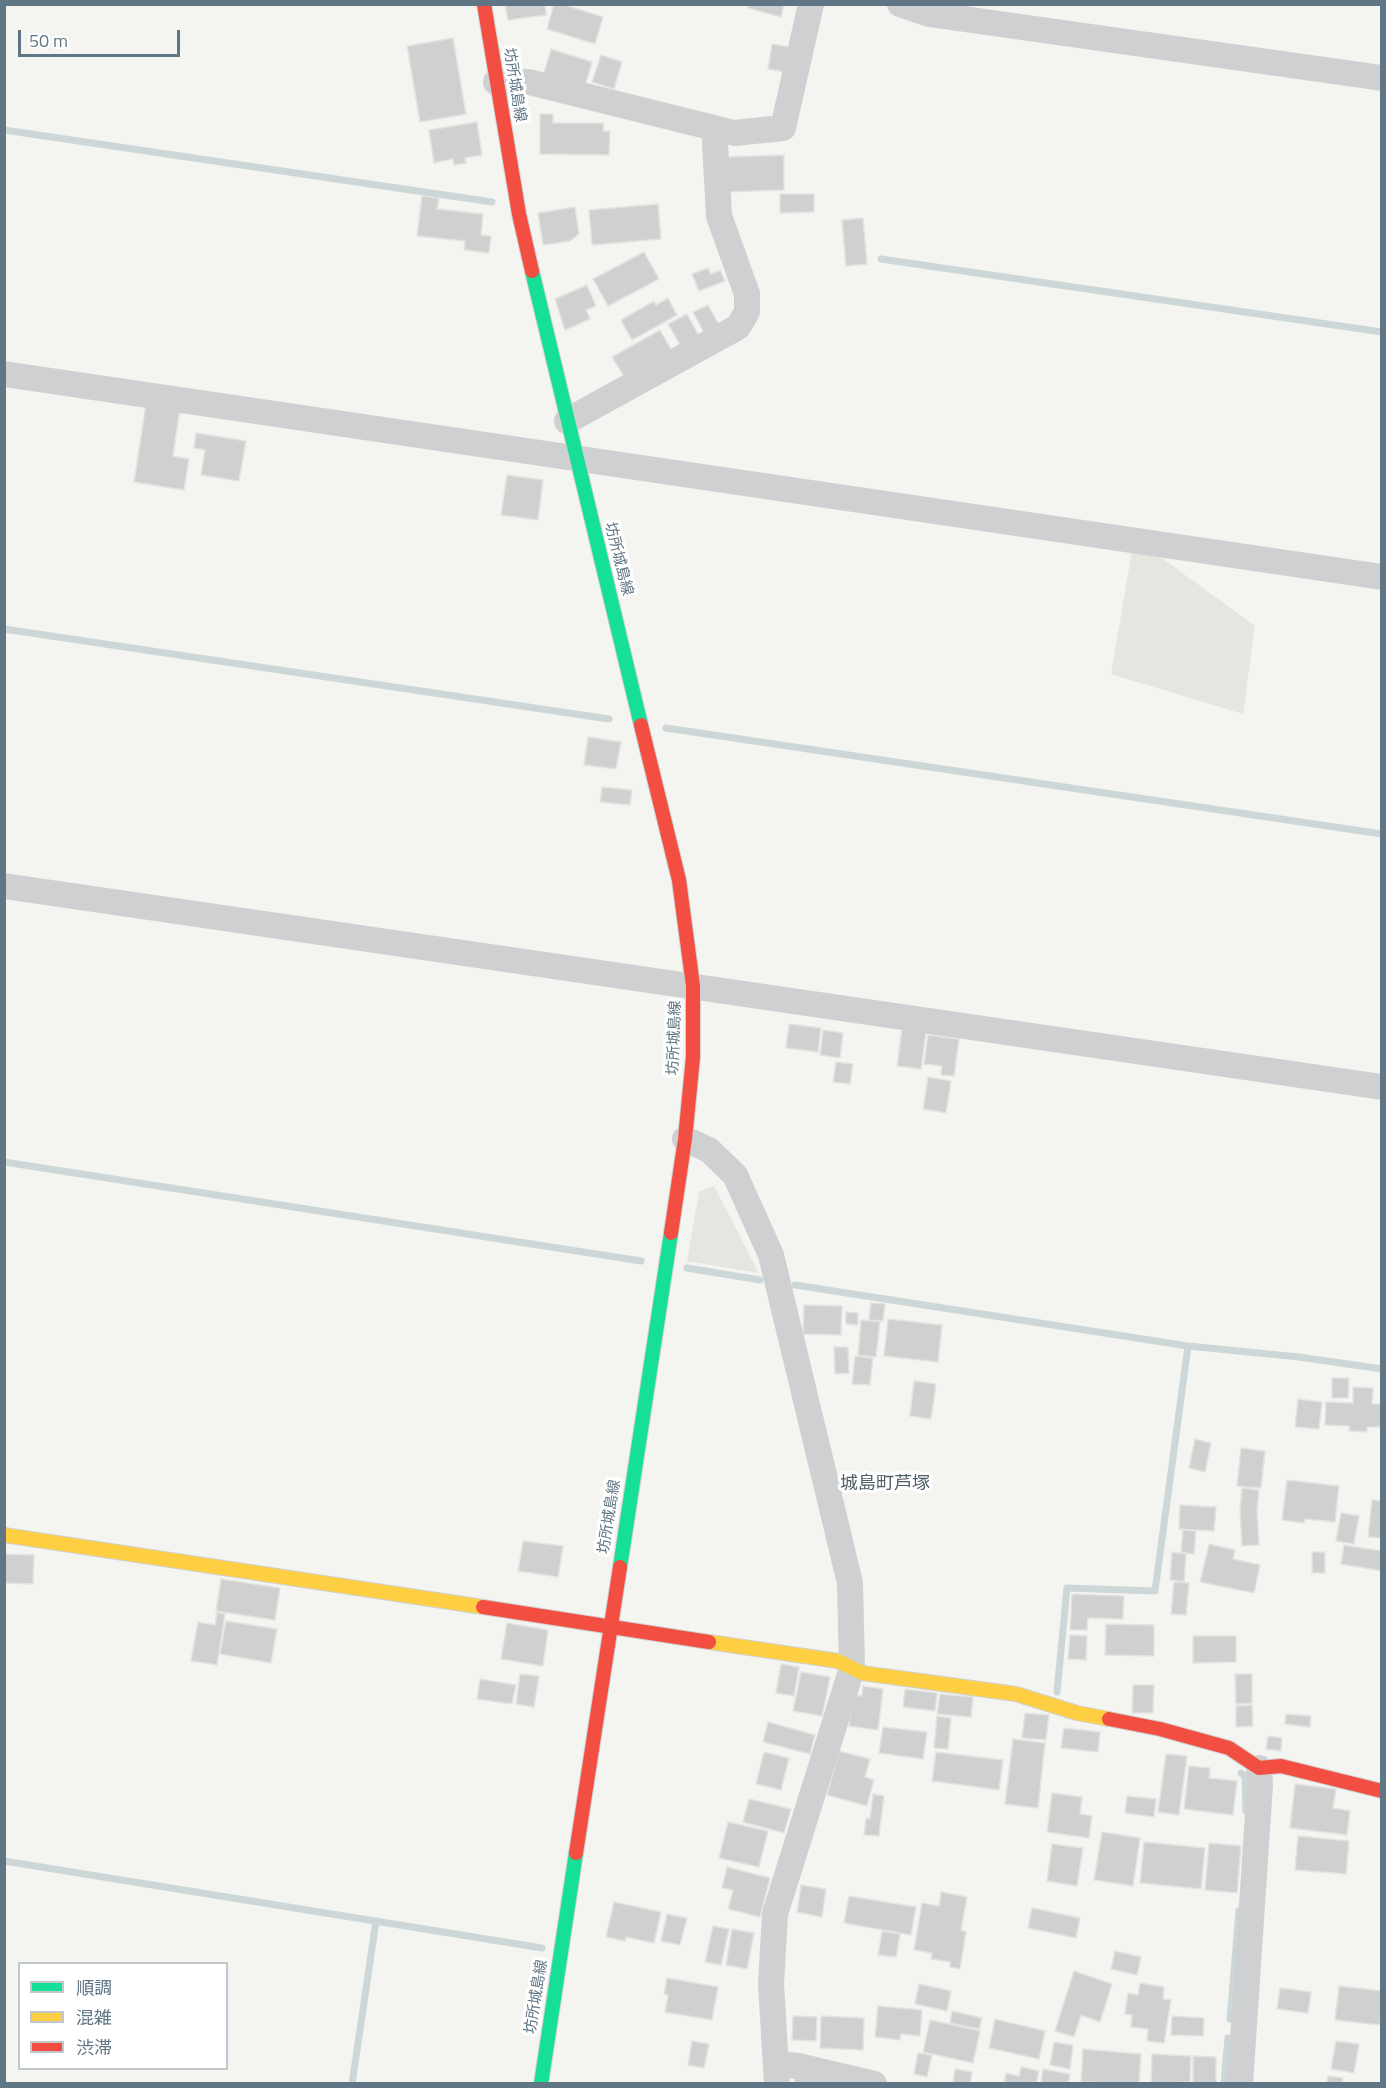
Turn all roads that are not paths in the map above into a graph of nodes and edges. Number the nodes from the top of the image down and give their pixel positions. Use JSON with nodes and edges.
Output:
{"nodes":[{"id":1,"x":484,"y":4,"type":"edge"},
{"id":2,"x":811,"y":4,"type":"edge"},
{"id":3,"x":900,"y":4,"type":"edge"},
{"id":4,"x":1382,"y":78,"type":"edge"},
{"id":5,"x":496,"y":82,"type":"junction"},
{"id":6,"x":718,"y":129,"type":"junction"},
{"id":7,"x":4,"y":374,"type":"edge"},
{"id":8,"x":567,"y":422,"type":"junction"},
{"id":9,"x":577,"y":460,"type":"junction"},
{"id":10,"x":1382,"y":577,"type":"edge"},
{"id":11,"x":4,"y":886,"type":"edge"},
{"id":12,"x":693,"y":986,"type":"junction"},
{"id":13,"x":1382,"y":1087,"type":"edge"},
{"id":14,"x":685,"y":1138,"type":"junction"},
{"id":15,"x":4,"y":1535,"type":"edge"},
{"id":16,"x":610,"y":1627,"type":"junction"},
{"id":17,"x":852,"y":1668,"type":"junction"},
{"id":18,"x":1259,"y":1768,"type":"junction"},
{"id":19,"x":1382,"y":1791,"type":"edge"},
{"id":20,"x":777,"y":2074,"type":"edge"},
{"id":21,"x":541,"y":2084,"type":"edge"},
{"id":22,"x":874,"y":2084,"type":"edge"},
{"id":23,"x":1240,"y":2084,"type":"edge"}],
"edges":[{"from":1,"to":5,"type":"main road","name":"坊所城島線"},
{"from":2,"to":6,"type":"street"},
{"from":3,"to":4,"type":"street"},
{"from":5,"to":6,"type":"street"},
{"from":5,"to":8,"type":"main road","name":"坊所城島線"},
{"from":6,"to":8,"type":"street"},
{"from":7,"to":9,"type":"street"},
{"from":8,"to":9,"type":"main road","name":"坊所城島線"},
{"from":9,"to":10,"type":"street"},
{"from":9,"to":12,"type":"main road","name":"坊所城島線"},
{"from":11,"to":12,"type":"street"},
{"from":12,"to":13,"type":"street"},
{"from":12,"to":14,"type":"main road","name":"坊所城島線"},
{"from":14,"to":16,"type":"main road","name":"坊所城島線"},
{"from":14,"to":17,"type":"street"},
{"from":15,"to":16,"type":"main road"},
{"from":16,"to":17,"type":"main road"},
{"from":16,"to":21,"type":"main road","name":"坊所城島線"},
{"from":17,"to":18,"type":"main road"},
{"from":17,"to":20,"type":"street"},
{"from":18,"to":19,"type":"main road"},
{"from":18,"to":23,"type":"street"},
{"from":20,"to":22,"type":"street"}]}
